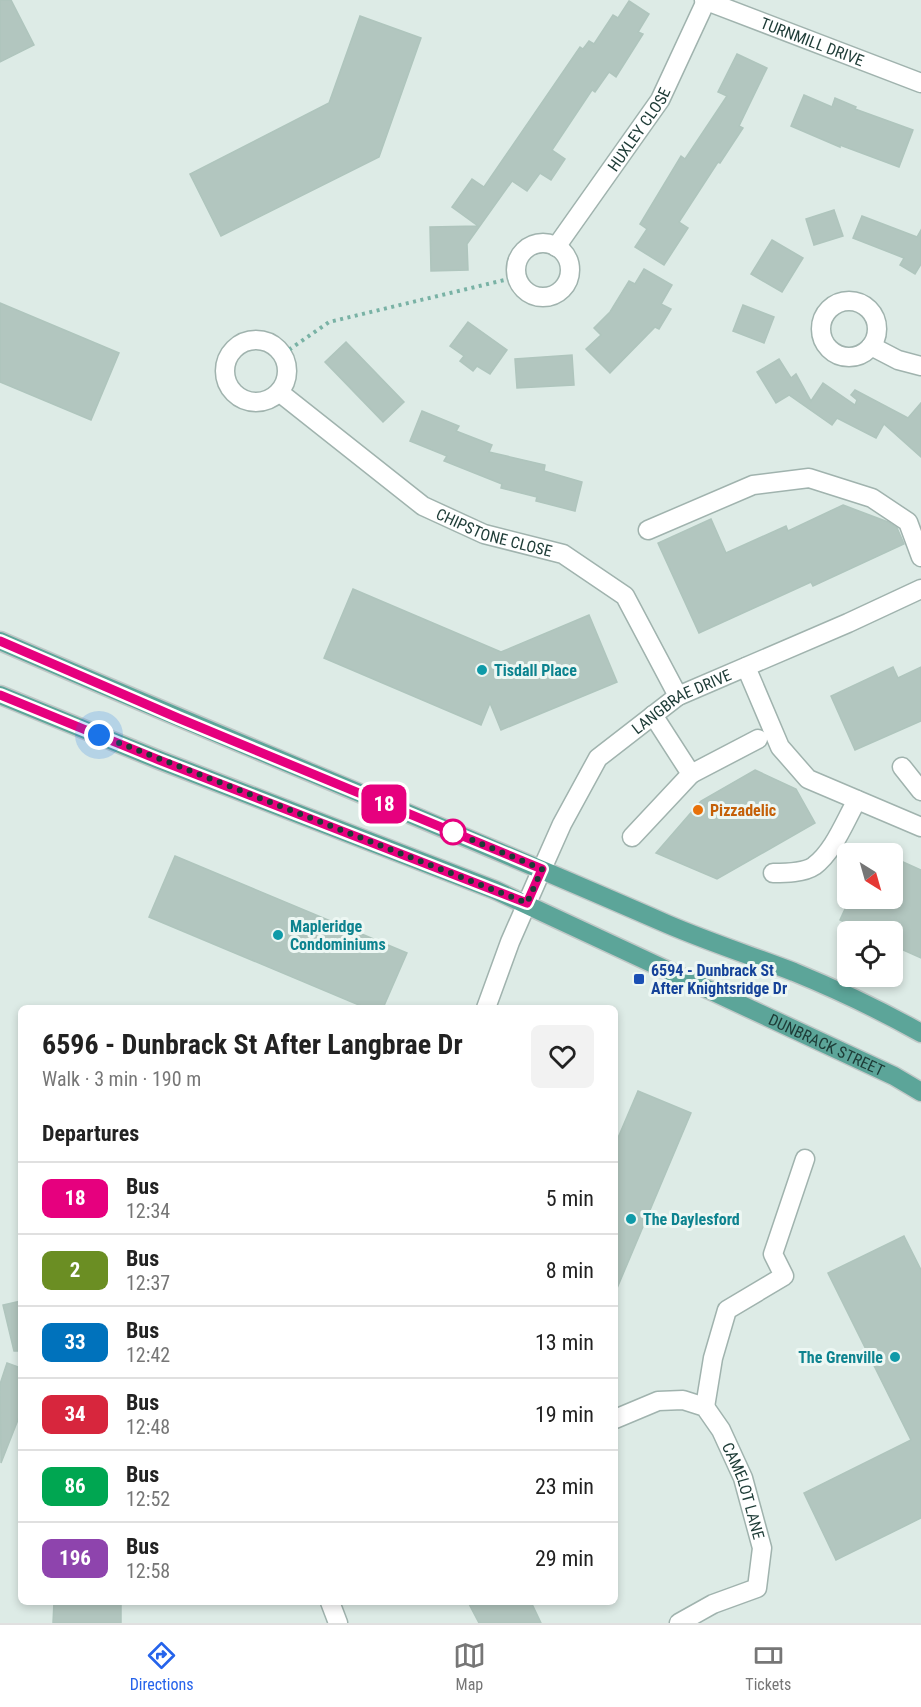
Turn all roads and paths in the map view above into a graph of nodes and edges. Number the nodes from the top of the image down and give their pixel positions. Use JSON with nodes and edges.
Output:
{"nodes":[{"id":1,"x":705,"y":0,"type":"edge"},
{"id":2,"x":921,"y":82,"type":"edge"},
{"id":3,"x":556,"y":248,"type":"junction"},
{"id":4,"x":516,"y":277,"type":"junction"},
{"id":5,"x":871,"y":346,"type":"dead end"},
{"id":6,"x":283,"y":354,"type":"junction"},
{"id":7,"x":921,"y":366,"type":"edge"},
{"id":8,"x":279,"y":392,"type":"junction"},
{"id":9,"x":648,"y":530,"type":"dead end"},
{"id":10,"x":921,"y":557,"type":"edge"},
{"id":11,"x":921,"y":589,"type":"edge"},
{"id":12,"x":0,"y":641,"type":"edge"},
{"id":13,"x":746,"y":667,"type":"junction"},
{"id":14,"x":0,"y":695,"type":"edge"},
{"id":15,"x":678,"y":696,"type":"junction"},
{"id":16,"x":653,"y":715,"type":"junction"},
{"id":17,"x":758,"y":739,"type":"dead end"},
{"id":18,"x":902,"y":767,"type":"dead end"},
{"id":19,"x":691,"y":774,"type":"junction"},
{"id":20,"x":921,"y":791,"type":"edge"},
{"id":21,"x":857,"y":800,"type":"junction"},
{"id":22,"x":921,"y":827,"type":"edge"},
{"id":23,"x":632,"y":837,"type":"dead end"},
{"id":24,"x":542,"y":869,"type":"junction"},
{"id":25,"x":773,"y":873,"type":"dead end"},
{"id":26,"x":527,"y":903,"type":"junction"},
{"id":27,"x":487,"y":1005,"type":"edge"},
{"id":28,"x":921,"y":1033,"type":"edge"},
{"id":29,"x":921,"y":1092,"type":"edge"},
{"id":30,"x":805,"y":1159,"type":"dead end"},
{"id":31,"x":705,"y":1407,"type":"junction"},
{"id":32,"x":618,"y":1418,"type":"edge"},
{"id":33,"x":331,"y":1605,"type":"edge"},
{"id":34,"x":338,"y":1623,"type":"edge"},
{"id":35,"x":679,"y":1623,"type":"edge"}],
"edges":[{"from":1,"to":2,"type":"street","name":"TURNMILL DRIVE"},
{"from":1,"to":3,"type":"street","name":"HUXLEY CLOSE"},
{"from":3,"to":4,"type":"street"},
{"from":3,"to":4,"type":"street"},
{"from":4,"to":6,"type":"path"},
{"from":5,"to":7,"type":"street"},
{"from":6,"to":8,"type":"street"},
{"from":6,"to":8,"type":"street"},
{"from":8,"to":15,"type":"street","name":"CHIPSTONE CLOSE"},
{"from":9,"to":10,"type":"street"},
{"from":11,"to":13,"type":"street","name":"LANGBRAE DRIVE"},
{"from":12,"to":24,"type":"main road"},
{"from":13,"to":15,"type":"street","name":"LANGBRAE DRIVE"},
{"from":13,"to":21,"type":"street"},
{"from":14,"to":26,"type":"main road","name":"DUNBRACK STREET"},
{"from":15,"to":16,"type":"street","name":"LANGBRAE DRIVE"},
{"from":16,"to":19,"type":"street"},
{"from":16,"to":24,"type":"street","name":"LANGBRAE DRIVE"},
{"from":17,"to":19,"type":"street"},
{"from":18,"to":20,"type":"street"},
{"from":19,"to":23,"type":"street"},
{"from":21,"to":22,"type":"street"},
{"from":21,"to":25,"type":"street"},
{"from":24,"to":26,"type":"street","name":"LANGBRAE DRIVE"},
{"from":24,"to":28,"type":"main road"},
{"from":26,"to":27,"type":"street","name":"LANGBRAE DRIVE"},
{"from":26,"to":29,"type":"main road","name":"DUNBRACK STREET"},
{"from":30,"to":31,"type":"street"},
{"from":31,"to":32,"type":"street"},
{"from":31,"to":35,"type":"street","name":"CAMELOT LANE"},
{"from":33,"to":34,"type":"street"}]}
